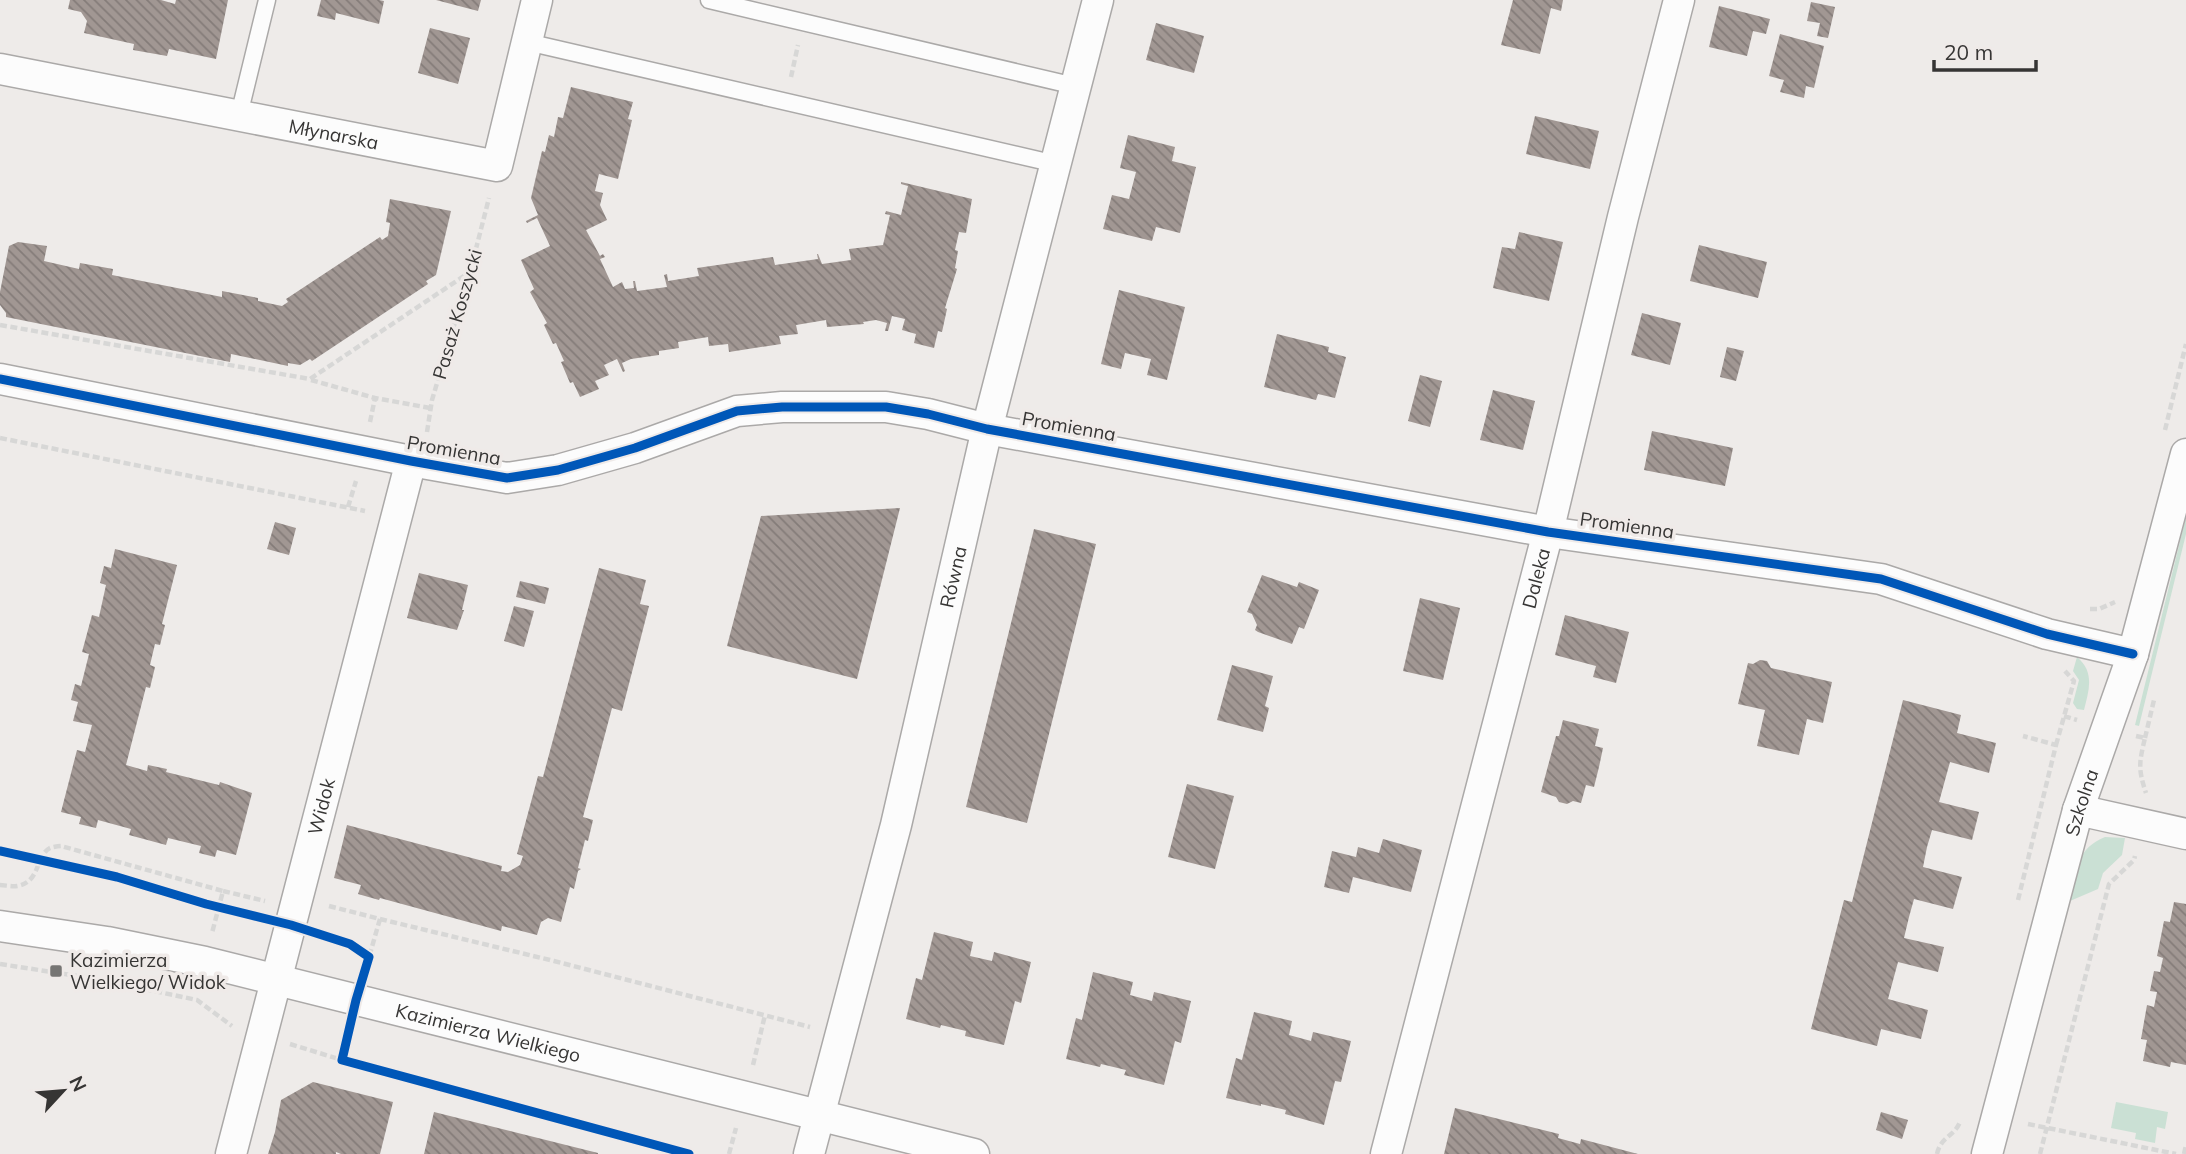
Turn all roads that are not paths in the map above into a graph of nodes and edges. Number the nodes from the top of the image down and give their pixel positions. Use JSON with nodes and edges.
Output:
{"nodes":[{"id":1,"x":267,"y":0,"type":"edge"},
{"id":2,"x":537,"y":0,"type":"edge"},
{"id":3,"x":709,"y":0,"type":"edge"},
{"id":4,"x":1098,"y":0,"type":"edge"},
{"id":5,"x":1679,"y":0,"type":"edge"},
{"id":6,"x":527,"y":42,"type":"junction"},
{"id":7,"x":0,"y":69,"type":"edge"},
{"id":8,"x":1075,"y":86,"type":"junction"},
{"id":9,"x":240,"y":115,"type":"junction"},
{"id":10,"x":1056,"y":164,"type":"junction"},
{"id":11,"x":0,"y":379,"type":"edge"},
{"id":12,"x":987,"y":429,"type":"junction"},
{"id":13,"x":2174,"y":448,"type":"edge"},
{"id":14,"x":417,"y":462,"type":"junction"},
{"id":15,"x":1548,"y":532,"type":"junction"},
{"id":16,"x":2133,"y":654,"type":"junction"},
{"id":17,"x":2078,"y":810,"type":"junction"},
{"id":18,"x":2186,"y":834,"type":"edge"},
{"id":19,"x":0,"y":926,"type":"edge"},
{"id":20,"x":277,"y":981,"type":"junction"},
{"id":21,"x":820,"y":1116,"type":"junction"},
{"id":22,"x":232,"y":1154,"type":"edge"},
{"id":23,"x":809,"y":1154,"type":"edge"},
{"id":24,"x":974,"y":1154,"type":"edge"},
{"id":25,"x":1386,"y":1154,"type":"edge"},
{"id":26,"x":1987,"y":1154,"type":"edge"}],
"edges":[{"from":1,"to":9,"type":"lane"},
{"from":2,"to":6,"type":"street"},
{"from":3,"to":8,"type":"lane"},
{"from":4,"to":8,"type":"street","name":"Równa"},
{"from":5,"to":15,"type":"street","name":"Daleka"},
{"from":6,"to":9,"type":"street","name":"Młynarska"},
{"from":6,"to":10,"type":"lane"},
{"from":7,"to":9,"type":"street","name":"Młynarska"},
{"from":8,"to":10,"type":"street","name":"Równa"},
{"from":10,"to":12,"type":"street","name":"Równa"},
{"from":11,"to":14,"type":"street","name":"Promienna"},
{"from":12,"to":14,"type":"street","name":"Promienna"},
{"from":12,"to":15,"type":"street","name":"Promienna"},
{"from":12,"to":21,"type":"street","name":"Równa"},
{"from":13,"to":16,"type":"street","name":"Szkolna"},
{"from":14,"to":20,"type":"street","name":"Widok"},
{"from":15,"to":16,"type":"street","name":"Promienna"},
{"from":15,"to":25,"type":"street","name":"Daleka"},
{"from":16,"to":17,"type":"street","name":"Szkolna"},
{"from":17,"to":18,"type":"street"},
{"from":17,"to":26,"type":"street","name":"Szkolna"},
{"from":19,"to":20,"type":"street","name":"Kazimierza Wielkiego"},
{"from":20,"to":21,"type":"street","name":"Kazimierza Wielkiego"},
{"from":20,"to":22,"type":"street","name":"Widok"},
{"from":21,"to":23,"type":"street","name":"Równa"},
{"from":21,"to":24,"type":"street","name":"Kazimierza Wielkiego"}]}
